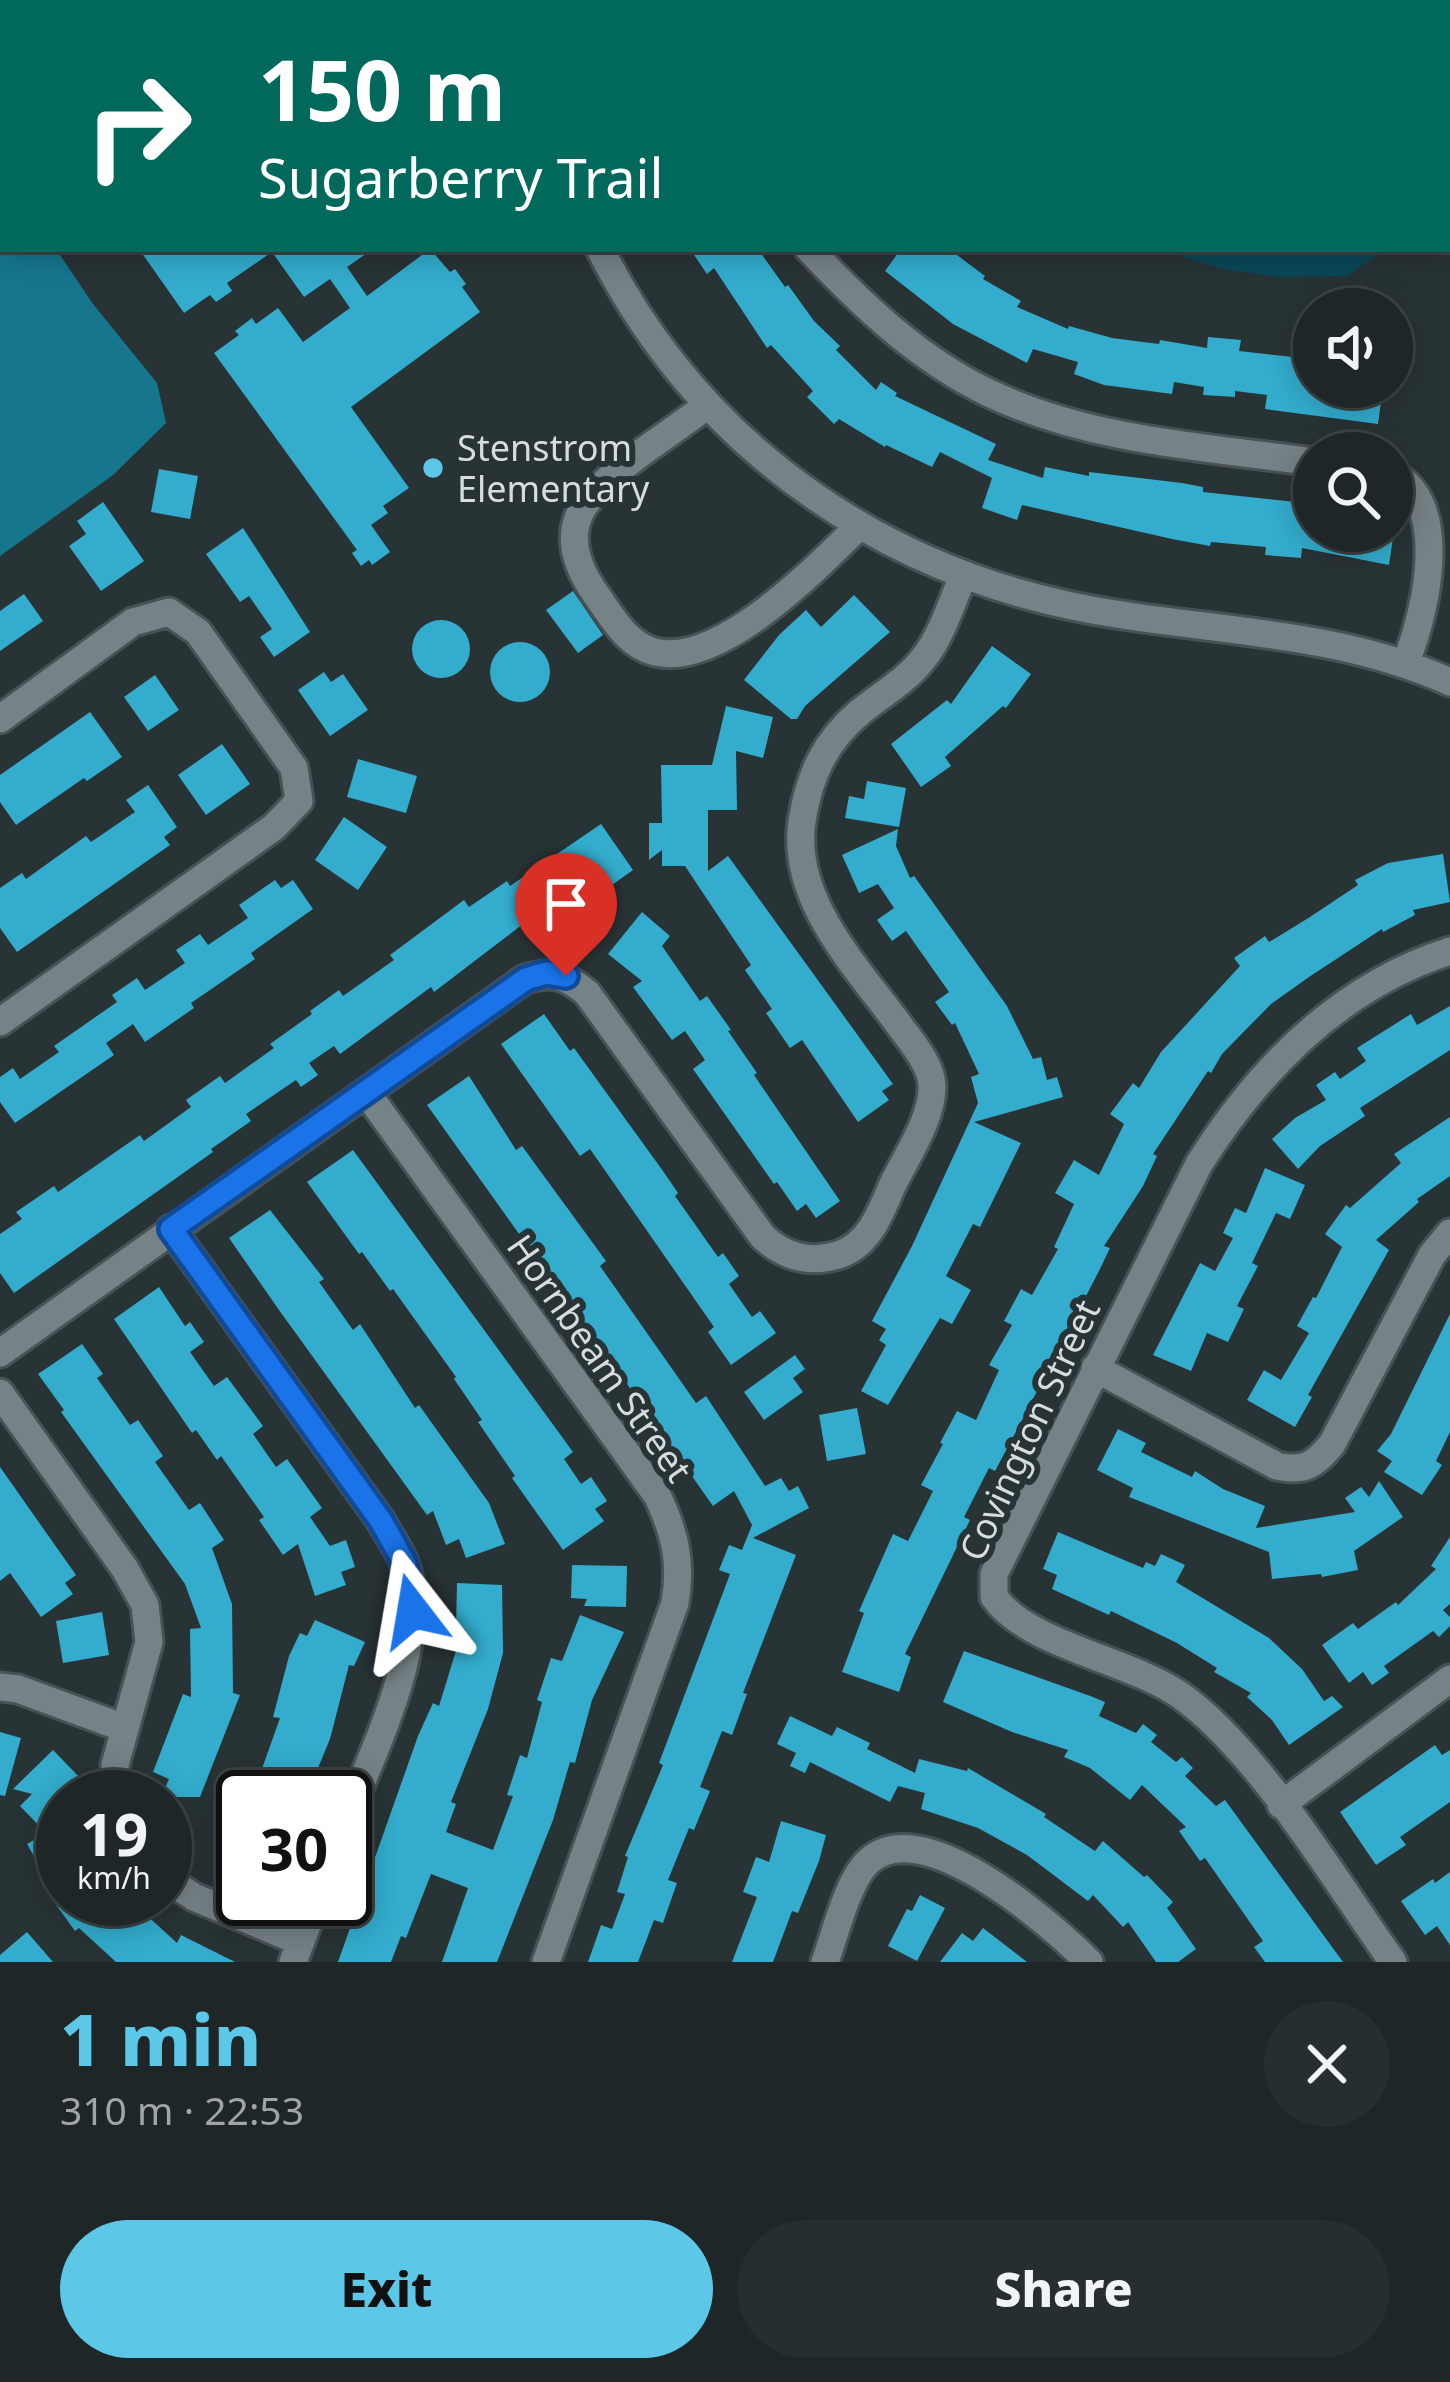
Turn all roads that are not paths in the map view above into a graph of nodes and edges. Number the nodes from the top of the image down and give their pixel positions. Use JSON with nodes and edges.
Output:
{"nodes":[{"id":1,"x":602,"y":252,"type":"edge"},
{"id":2,"x":812,"y":252,"type":"edge"},
{"id":3,"x":707,"y":405,"type":"junction"},
{"id":4,"x":1293,"y":459,"type":"edge"},
{"id":5,"x":1413,"y":486,"type":"edge"},
{"id":6,"x":1443,"y":511,"type":"edge"},
{"id":7,"x":859,"y":526,"type":"junction"},
{"id":8,"x":963,"y":577,"type":"junction"},
{"id":9,"x":1406,"y":662,"type":"junction"},
{"id":10,"x":1450,"y":682,"type":"edge"},
{"id":11,"x":0,"y":719,"type":"edge"},
{"id":12,"x":1450,"y":951,"type":"edge"},
{"id":13,"x":0,"y":1022,"type":"edge"},
{"id":14,"x":366,"y":1092,"type":"junction"},
{"id":15,"x":171,"y":1229,"type":"junction"},
{"id":16,"x":1450,"y":1233,"type":"edge"},
{"id":17,"x":0,"y":1353,"type":"edge"},
{"id":18,"x":1095,"y":1368,"type":"junction"},
{"id":19,"x":0,"y":1393,"type":"edge"},
{"id":20,"x":1450,"y":1679,"type":"edge"},
{"id":21,"x":0,"y":1687,"type":"edge"},
{"id":22,"x":124,"y":1728,"type":"junction"},
{"id":23,"x":116,"y":1770,"type":"edge"},
{"id":24,"x":365,"y":1770,"type":"edge"},
{"id":25,"x":1281,"y":1805,"type":"junction"},
{"id":26,"x":192,"y":1896,"type":"edge"},
{"id":27,"x":297,"y":1952,"type":"edge"},
{"id":28,"x":546,"y":1962,"type":"edge"},
{"id":29,"x":825,"y":1962,"type":"edge"},
{"id":30,"x":1089,"y":1962,"type":"edge"},
{"id":31,"x":1393,"y":1962,"type":"edge"}],
"edges":[{"from":1,"to":3,"type":"street"},
{"from":2,"to":4,"type":"street"},
{"from":3,"to":7,"type":"street"},
{"from":3,"to":7,"type":"street"},
{"from":5,"to":6,"type":"street"},
{"from":6,"to":9,"type":"street"},
{"from":7,"to":8,"type":"street"},
{"from":8,"to":9,"type":"street"},
{"from":8,"to":14,"type":"street"},
{"from":9,"to":10,"type":"street"},
{"from":11,"to":13,"type":"street"},
{"from":12,"to":18,"type":"street","name":"Covington Street"},
{"from":14,"to":15,"type":"street"},
{"from":14,"to":28,"type":"street","name":"Hornbeam Street"},
{"from":15,"to":17,"type":"street"},
{"from":15,"to":24,"type":"street"},
{"from":16,"to":18,"type":"street"},
{"from":18,"to":25,"type":"street","name":"Covington Street"},
{"from":19,"to":22,"type":"street"},
{"from":20,"to":25,"type":"street"},
{"from":21,"to":22,"type":"street"},
{"from":22,"to":23,"type":"street"},
{"from":25,"to":31,"type":"street","name":"Covington Street"},
{"from":26,"to":27,"type":"street"},
{"from":29,"to":30,"type":"street"}]}
